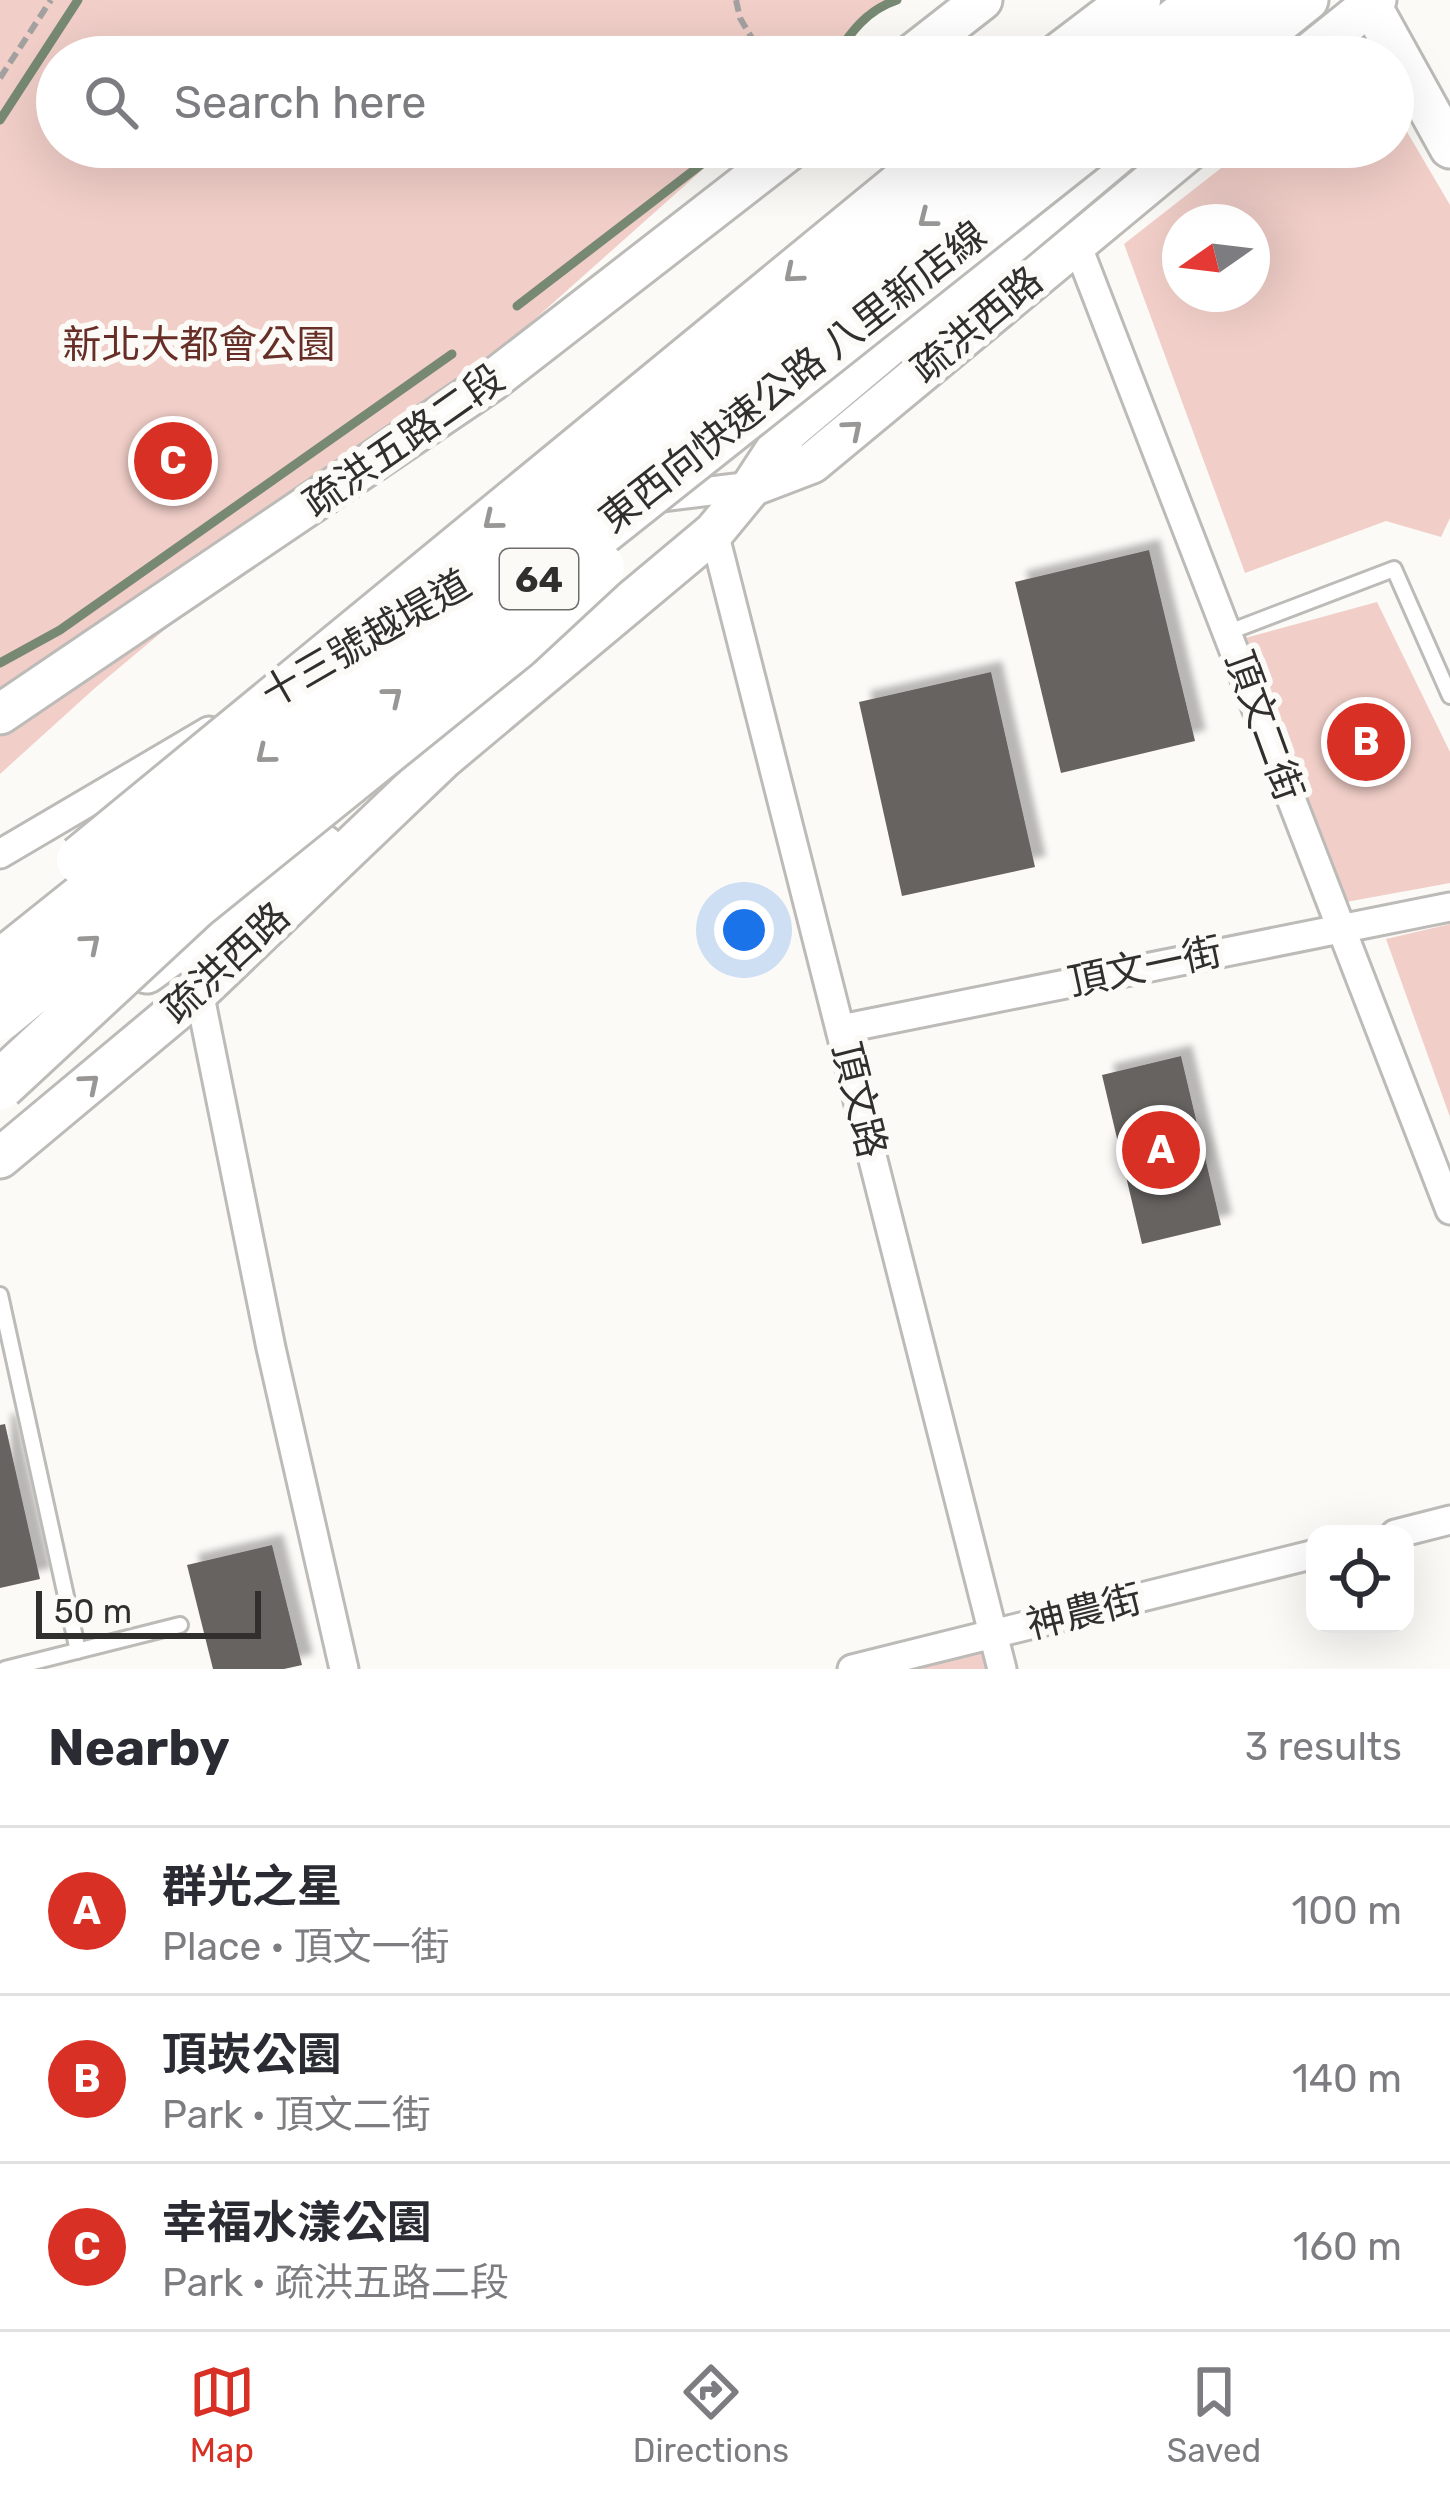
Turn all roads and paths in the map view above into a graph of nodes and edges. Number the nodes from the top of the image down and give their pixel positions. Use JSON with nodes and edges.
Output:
{"nodes":[{"id":1,"x":51,"y":0,"type":"edge"},
{"id":2,"x":736,"y":0,"type":"edge"},
{"id":3,"x":982,"y":0,"type":"edge"},
{"id":4,"x":1136,"y":0,"type":"edge"},
{"id":5,"x":1205,"y":0,"type":"edge"},
{"id":6,"x":1258,"y":0,"type":"edge"},
{"id":7,"x":1308,"y":0,"type":"edge"},
{"id":8,"x":1371,"y":1,"type":"edge"},
{"id":9,"x":751,"y":36,"type":"edge"},
{"id":10,"x":936,"y":36,"type":"edge"},
{"id":11,"x":1089,"y":36,"type":"edge"},
{"id":12,"x":1160,"y":36,"type":"edge"},
{"id":13,"x":1215,"y":36,"type":"edge"},
{"id":14,"x":1263,"y":36,"type":"edge"},
{"id":15,"x":1330,"y":36,"type":"edge"},
{"id":16,"x":1390,"y":36,"type":"edge"},
{"id":17,"x":0,"y":78,"type":"edge"},
{"id":18,"x":1414,"y":81,"type":"edge"},
{"id":19,"x":1450,"y":148,"type":"edge"},
{"id":20,"x":766,"y":168,"type":"edge"},
{"id":21,"x":923,"y":168,"type":"edge"},
{"id":22,"x":992,"y":168,"type":"edge"},
{"id":23,"x":1058,"y":168,"type":"edge"},
{"id":24,"x":1101,"y":168,"type":"edge"},
{"id":25,"x":1167,"y":168,"type":"edge"},
{"id":26,"x":1076,"y":242,"type":"junction"},
{"id":27,"x":873,"y":315,"type":"junction"},
{"id":28,"x":752,"y":486,"type":"junction"},
{"id":29,"x":714,"y":532,"type":"junction"},
{"id":30,"x":1229,"y":632,"type":"junction"},
{"id":31,"x":1450,"y":697,"type":"edge"},
{"id":32,"x":0,"y":714,"type":"edge"},
{"id":33,"x":444,"y":758,"type":"junction"},
{"id":34,"x":0,"y":854,"type":"edge"},
{"id":35,"x":1450,"y":908,"type":"edge"},
{"id":36,"x":1338,"y":927,"type":"junction"},
{"id":37,"x":0,"y":928,"type":"edge"},
{"id":38,"x":189,"y":942,"type":"junction"},
{"id":39,"x":0,"y":965,"type":"edge"},
{"id":40,"x":200,"y":991,"type":"junction"},
{"id":41,"x":0,"y":1016,"type":"edge"},
{"id":42,"x":841,"y":1029,"type":"junction"},
{"id":43,"x":0,"y":1082,"type":"edge"},
{"id":44,"x":0,"y":1158,"type":"edge"},
{"id":45,"x":1450,"y":1210,"type":"edge"},
{"id":46,"x":0,"y":1295,"type":"edge"},
{"id":47,"x":1450,"y":1520,"type":"edge"},
{"id":48,"x":1414,"y":1529,"type":"edge"},
{"id":49,"x":1306,"y":1556,"type":"edge"},
{"id":50,"x":180,"y":1625,"type":"dead end"},
{"id":51,"x":993,"y":1635,"type":"junction"},
{"id":52,"x":78,"y":1651,"type":"junction"},
{"id":53,"x":5,"y":1669,"type":"edge"},
{"id":54,"x":344,"y":1669,"type":"edge"},
{"id":55,"x":852,"y":1669,"type":"edge"},
{"id":56,"x":1002,"y":1669,"type":"edge"}],
"edges":[{"from":1,"to":17,"type":"path"},
{"from":2,"to":9,"type":"path"},
{"from":3,"to":10,"type":"street"},
{"from":4,"to":11,"type":"highway"},
{"from":5,"to":12,"type":"highway"},
{"from":6,"to":13,"type":"highway"},
{"from":7,"to":14,"type":"street"},
{"from":8,"to":15,"type":"street"},
{"from":8,"to":16,"type":"street"},
{"from":18,"to":19,"type":"street"},
{"from":20,"to":32,"type":"street","name":"疏洪五路二段"},
{"from":21,"to":37,"type":"highway","one_way":true,"bridge":true},
{"from":22,"to":39,"type":"highway","name":"東西向快速公路 八里新店線","number":"64","one_way":true,"bridge":true},
{"from":23,"to":27,"type":"highway","name":"東西向快速公路 八里新店線","number":"64","bridge":true},
{"from":24,"to":28,"type":"street","name":"疏洪西路"},
{"from":25,"to":26,"type":"street","name":"疏洪西路"},
{"from":28,"to":26,"type":"street","name":"疏洪西路","one_way":true},
{"from":26,"to":30,"type":"street","name":"頂文二街"},
{"from":41,"to":27,"type":"highway","name":"東西向快速公路 八里新店線","number":"64","one_way":true,"bridge":true},
{"from":27,"to":43,"type":"highway","bridge":true},
{"from":28,"to":29,"type":"street","name":"疏洪西路"},
{"from":28,"to":34,"type":"street","name":"十三號越堤道"},
{"from":29,"to":33,"type":"street","name":"疏洪西路"},
{"from":29,"to":42,"type":"street","name":"頂文路"},
{"from":30,"to":31,"type":"lane"},
{"from":30,"to":36,"type":"street","name":"頂文二街"},
{"from":33,"to":38,"type":"street","name":"疏洪西路"},
{"from":33,"to":40,"type":"street","name":"疏洪西路"},
{"from":35,"to":36,"type":"street","name":"頂文一街"},
{"from":36,"to":42,"type":"street","name":"頂文一街"},
{"from":36,"to":45,"type":"street","name":"頂文二街"},
{"from":38,"to":40,"type":"street"},
{"from":38,"to":43,"type":"street","name":"疏洪西路"},
{"from":44,"to":40,"type":"street","name":"疏洪西路","one_way":true},
{"from":40,"to":54,"type":"street"},
{"from":42,"to":51,"type":"street","name":"頂文路"},
{"from":46,"to":52,"type":"lane"},
{"from":47,"to":48,"type":"street"},
{"from":49,"to":51,"type":"street","name":"神農街"},
{"from":50,"to":52,"type":"lane"},
{"from":51,"to":55,"type":"street","name":"神農街"},
{"from":51,"to":56,"type":"street","name":"頂文路"},
{"from":52,"to":53,"type":"lane"}]}
